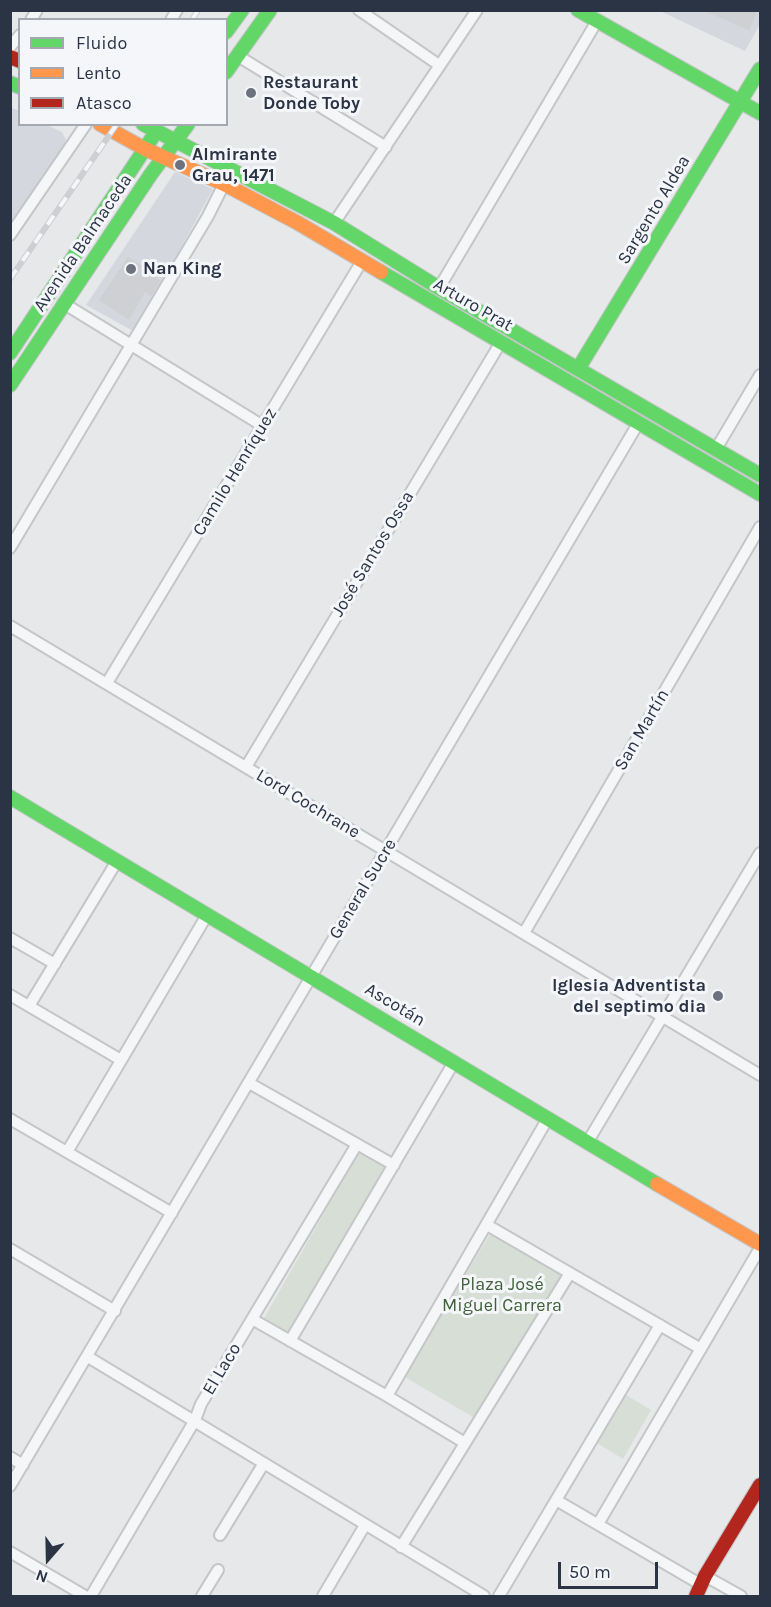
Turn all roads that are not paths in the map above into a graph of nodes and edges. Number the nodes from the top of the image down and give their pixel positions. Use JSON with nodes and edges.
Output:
{"nodes":[{"id":1,"x":242,"y":10,"type":"edge"},
{"id":2,"x":270,"y":10,"type":"edge"},
{"id":3,"x":359,"y":10,"type":"edge"},
{"id":4,"x":477,"y":10,"type":"edge"},
{"id":5,"x":578,"y":10,"type":"edge"},
{"id":6,"x":597,"y":21,"type":"junction"},
{"id":7,"x":228,"y":30,"type":"edge"},
{"id":8,"x":238,"y":56,"type":"junction"},
{"id":9,"x":439,"y":65,"type":"junction"},
{"id":10,"x":228,"y":69,"type":"edge"},
{"id":11,"x":760,"y":69,"type":"edge"},
{"id":12,"x":741,"y":102,"type":"junction"},
{"id":13,"x":760,"y":113,"type":"edge"},
{"id":14,"x":85,"y":126,"type":"edge"},
{"id":15,"x":104,"y":126,"type":"edge"},
{"id":16,"x":187,"y":126,"type":"edge"},
{"id":17,"x":159,"y":128,"type":"edge"},
{"id":18,"x":176,"y":141,"type":"junction"},
{"id":19,"x":386,"y":147,"type":"junction"},
{"id":20,"x":145,"y":149,"type":"junction"},
{"id":21,"x":164,"y":156,"type":"junction"},
{"id":22,"x":224,"y":184,"type":"junction"},
{"id":23,"x":334,"y":223,"type":"junction"},
{"id":24,"x":10,"y":235,"type":"edge"},
{"id":25,"x":362,"y":261,"type":"junction"},
{"id":26,"x":438,"y":288,"type":"junction"},
{"id":27,"x":63,"y":303,"type":"junction"},
{"id":28,"x":501,"y":342,"type":"junction"},
{"id":29,"x":130,"y":344,"type":"junction"},
{"id":30,"x":10,"y":353,"type":"edge"},
{"id":31,"x":578,"y":369,"type":"junction"},
{"id":32,"x":760,"y":375,"type":"edge"},
{"id":33,"x":10,"y":385,"type":"edge"},
{"id":34,"x":639,"y":422,"type":"junction"},
{"id":35,"x":263,"y":426,"type":"junction"},
{"id":36,"x":716,"y":449,"type":"junction"},
{"id":37,"x":760,"y":475,"type":"edge"},
{"id":38,"x":760,"y":494,"type":"edge"},
{"id":39,"x":760,"y":527,"type":"edge"},
{"id":40,"x":12,"y":541,"type":"edge"},
{"id":41,"x":10,"y":626,"type":"edge"},
{"id":42,"x":107,"y":683,"type":"junction"},
{"id":43,"x":246,"y":767,"type":"junction"},
{"id":44,"x":10,"y":797,"type":"edge"},
{"id":45,"x":386,"y":851,"type":"junction"},
{"id":46,"x":760,"y":853,"type":"edge"},
{"id":47,"x":117,"y":861,"type":"junction"},
{"id":48,"x":207,"y":915,"type":"junction"},
{"id":49,"x":524,"y":933,"type":"junction"},
{"id":50,"x":10,"y":938,"type":"edge"},
{"id":51,"x":55,"y":964,"type":"junction"},
{"id":52,"x":312,"y":977,"type":"junction"},
{"id":53,"x":10,"y":995,"type":"edge"},
{"id":54,"x":29,"y":1006,"type":"junction"},
{"id":55,"x":663,"y":1016,"type":"junction"},
{"id":56,"x":121,"y":1060,"type":"junction"},
{"id":57,"x":454,"y":1062,"type":"junction"},
{"id":58,"x":760,"y":1075,"type":"edge"},
{"id":59,"x":249,"y":1083,"type":"junction"},
{"id":60,"x":548,"y":1118,"type":"junction"},
{"id":61,"x":10,"y":1119,"type":"edge"},
{"id":62,"x":587,"y":1143,"type":"junction"},
{"id":63,"x":357,"y":1144,"type":"junction"},
{"id":64,"x":67,"y":1152,"type":"junction"},
{"id":65,"x":394,"y":1165,"type":"junction"},
{"id":66,"x":172,"y":1213,"type":"junction"},
{"id":67,"x":487,"y":1225,"type":"junction"},
{"id":68,"x":760,"y":1246,"type":"edge"},
{"id":69,"x":12,"y":1254,"type":"edge"},
{"id":70,"x":570,"y":1273,"type":"junction"},
{"id":71,"x":115,"y":1311,"type":"junction"},
{"id":72,"x":252,"y":1319,"type":"junction"},
{"id":73,"x":660,"y":1325,"type":"junction"},
{"id":74,"x":290,"y":1341,"type":"junction"},
{"id":75,"x":701,"y":1349,"type":"junction"},
{"id":76,"x":88,"y":1357,"type":"junction"},
{"id":77,"x":387,"y":1396,"type":"junction"},
{"id":78,"x":195,"y":1420,"type":"junction"},
{"id":79,"x":465,"y":1443,"type":"junction"},
{"id":80,"x":10,"y":1457,"type":"edge"},
{"id":81,"x":264,"y":1463,"type":"junction"},
{"id":82,"x":23,"y":1465,"type":"junction"},
{"id":83,"x":760,"y":1485,"type":"edge"},
{"id":84,"x":10,"y":1486,"type":"edge"},
{"id":85,"x":556,"y":1500,"type":"junction"},
{"id":86,"x":598,"y":1524,"type":"junction"},
{"id":87,"x":365,"y":1525,"type":"junction"},
{"id":88,"x":220,"y":1534,"type":"dead end"},
{"id":89,"x":401,"y":1547,"type":"junction"},
{"id":90,"x":10,"y":1552,"type":"edge"},
{"id":91,"x":218,"y":1570,"type":"dead end"},
{"id":92,"x":701,"y":1586,"type":"edge"},
{"id":93,"x":85,"y":1596,"type":"edge"},
{"id":94,"x":91,"y":1596,"type":"edge"},
{"id":95,"x":202,"y":1596,"type":"edge"},
{"id":96,"x":323,"y":1596,"type":"edge"},
{"id":97,"x":484,"y":1596,"type":"edge"},
{"id":98,"x":498,"y":1596,"type":"edge"},
{"id":99,"x":741,"y":1596,"type":"edge"}],
"edges":[{"from":1,"to":7,"type":"main road"},
{"from":2,"to":8,"type":"main road"},
{"from":3,"to":9,"type":"street"},
{"from":4,"to":9,"type":"street"},
{"from":5,"to":6,"type":"main road"},
{"from":6,"to":12,"type":"main road"},
{"from":6,"to":26,"type":"street"},
{"from":8,"to":10,"type":"main road"},
{"from":8,"to":19,"type":"street"},
{"from":9,"to":19,"type":"street"},
{"from":11,"to":12,"type":"main road","name":"Sargento Aldea"},
{"from":12,"to":13,"type":"main road"},
{"from":12,"to":31,"type":"main road","name":"Sargento Aldea"},
{"from":14,"to":24,"type":"street"},
{"from":15,"to":20,"type":"main road","name":"Arturo Prat"},
{"from":16,"to":18,"type":"main road","name":"Avenida Balmaceda"},
{"from":17,"to":18,"type":"main road","name":"Arturo Prat"},
{"from":17,"to":20,"type":"main road","name":"Avenida Balmaceda"},
{"from":18,"to":21,"type":"main road","name":"Avenida Balmaceda"},
{"from":18,"to":23,"type":"main road","name":"Arturo Prat"},
{"from":19,"to":23,"type":"street"},
{"from":20,"to":21,"type":"main road","name":"Arturo Prat"},
{"from":20,"to":30,"type":"main road","name":"Avenida Balmaceda"},
{"from":21,"to":22,"type":"main road","name":"Arturo Prat"},
{"from":21,"to":27,"type":"main road","name":"Avenida Balmaceda"},
{"from":22,"to":25,"type":"main road","name":"Arturo Prat"},
{"from":22,"to":29,"type":"street"},
{"from":23,"to":26,"type":"main road","name":"Arturo Prat"},
{"from":25,"to":28,"type":"main road","name":"Arturo Prat"},
{"from":25,"to":35,"type":"street","name":"Camilo Henríquez"},
{"from":26,"to":31,"type":"main road","name":"Arturo Prat"},
{"from":27,"to":29,"type":"street"},
{"from":27,"to":33,"type":"main road","name":"Avenida Balmaceda"},
{"from":28,"to":34,"type":"main road","name":"Arturo Prat"},
{"from":28,"to":43,"type":"street","name":"José Santos Ossa"},
{"from":29,"to":35,"type":"street"},
{"from":29,"to":40,"type":"street"},
{"from":31,"to":36,"type":"main road","name":"Arturo Prat"},
{"from":32,"to":36,"type":"street"},
{"from":34,"to":38,"type":"main road","name":"Arturo Prat"},
{"from":34,"to":45,"type":"street","name":"General Sucre"},
{"from":35,"to":42,"type":"street","name":"Camilo Henríquez"},
{"from":36,"to":37,"type":"main road","name":"Arturo Prat"},
{"from":39,"to":49,"type":"street","name":"San Martín"},
{"from":41,"to":42,"type":"street","name":"Lord Cochrane"},
{"from":42,"to":43,"type":"street","name":"Lord Cochrane"},
{"from":43,"to":45,"type":"street","name":"Lord Cochrane"},
{"from":44,"to":47,"type":"main road","name":"Ascotán"},
{"from":45,"to":49,"type":"street","name":"Lord Cochrane"},
{"from":45,"to":52,"type":"street","name":"General Sucre"},
{"from":46,"to":55,"type":"street"},
{"from":47,"to":48,"type":"main road","name":"Ascotán"},
{"from":47,"to":51,"type":"street"},
{"from":48,"to":52,"type":"main road","name":"Ascotán"},
{"from":48,"to":56,"type":"street"},
{"from":49,"to":55,"type":"street","name":"Lord Cochrane"},
{"from":50,"to":51,"type":"street"},
{"from":51,"to":54,"type":"street"},
{"from":52,"to":57,"type":"main road","name":"Ascotán"},
{"from":52,"to":59,"type":"street","name":"General Sucre"},
{"from":53,"to":54,"type":"street"},
{"from":54,"to":56,"type":"street"},
{"from":55,"to":58,"type":"street","name":"Lord Cochrane"},
{"from":55,"to":62,"type":"street"},
{"from":56,"to":64,"type":"street"},
{"from":57,"to":60,"type":"main road","name":"Ascotán"},
{"from":57,"to":65,"type":"street"},
{"from":59,"to":63,"type":"street"},
{"from":59,"to":66,"type":"street","name":"General Sucre"},
{"from":60,"to":62,"type":"main road","name":"Ascotán"},
{"from":60,"to":67,"type":"street"},
{"from":61,"to":64,"type":"street"},
{"from":62,"to":68,"type":"main road","name":"Ascotán"},
{"from":63,"to":65,"type":"street"},
{"from":63,"to":72,"type":"street","name":"El Laco"},
{"from":64,"to":66,"type":"street"},
{"from":65,"to":74,"type":"street"},
{"from":66,"to":71,"type":"street","name":"General Sucre"},
{"from":67,"to":70,"type":"street"},
{"from":67,"to":77,"type":"street"},
{"from":68,"to":75,"type":"street"},
{"from":69,"to":71,"type":"street"},
{"from":70,"to":73,"type":"street"},
{"from":70,"to":79,"type":"street"},
{"from":71,"to":76,"type":"street","name":"General Sucre"},
{"from":72,"to":74,"type":"street"},
{"from":72,"to":78,"type":"street","name":"El Laco"},
{"from":73,"to":75,"type":"street"},
{"from":73,"to":85,"type":"street"},
{"from":74,"to":77,"type":"street"},
{"from":75,"to":86,"type":"street"},
{"from":76,"to":78,"type":"street"},
{"from":76,"to":82,"type":"street","name":"General Sucre"},
{"from":77,"to":79,"type":"street"},
{"from":78,"to":81,"type":"street"},
{"from":78,"to":94,"type":"street","name":"El Laco"},
{"from":79,"to":89,"type":"street"},
{"from":80,"to":82,"type":"street"},
{"from":81,"to":87,"type":"street"},
{"from":81,"to":88,"type":"street"},
{"from":82,"to":84,"type":"street","name":"General Sucre"},
{"from":83,"to":92,"type":"main road"},
{"from":85,"to":86,"type":"street"},
{"from":85,"to":98,"type":"street"},
{"from":86,"to":92,"type":"street"},
{"from":87,"to":89,"type":"street"},
{"from":87,"to":96,"type":"street"},
{"from":89,"to":97,"type":"street"},
{"from":90,"to":93,"type":"street"},
{"from":91,"to":95,"type":"street"},
{"from":92,"to":99,"type":"street"}]}
